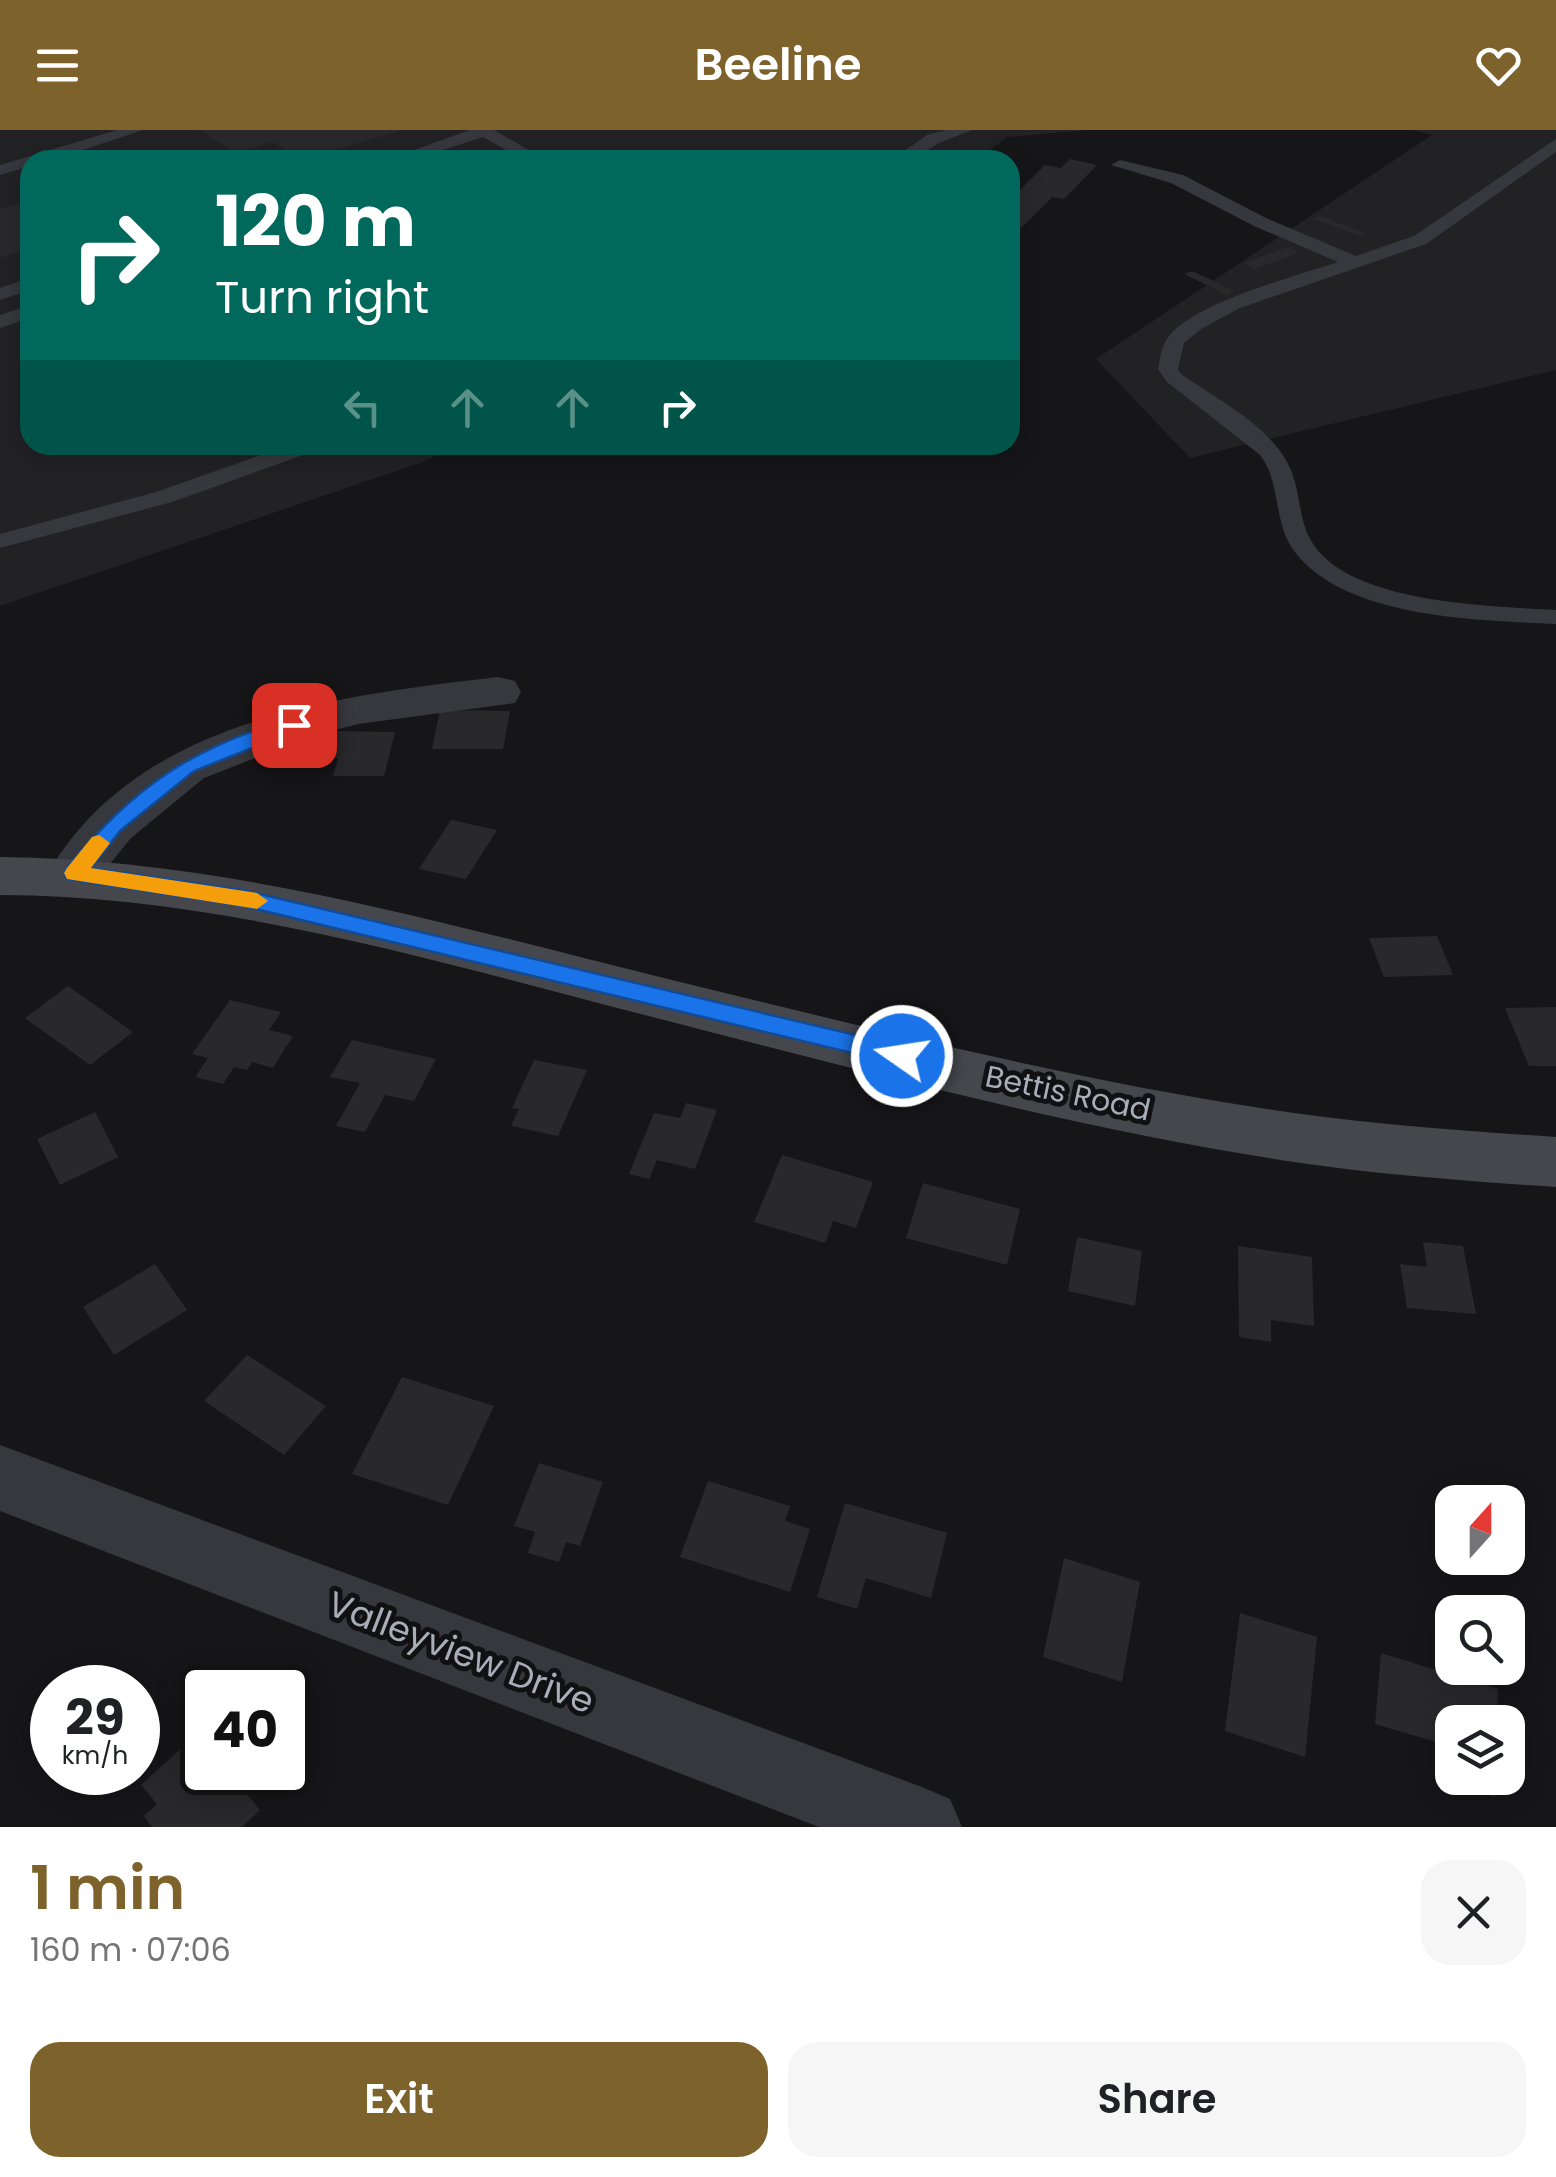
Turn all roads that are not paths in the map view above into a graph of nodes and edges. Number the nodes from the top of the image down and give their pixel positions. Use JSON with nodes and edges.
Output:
{"nodes":[{"id":1,"x":135,"y":130,"type":"edge"},
{"id":2,"x":964,"y":130,"type":"edge"},
{"id":3,"x":484,"y":131,"type":"edge"},
{"id":4,"x":1556,"y":144,"type":"edge"},
{"id":5,"x":83,"y":146,"type":"junction"},
{"id":6,"x":69,"y":150,"type":"edge"},
{"id":7,"x":89,"y":150,"type":"edge"},
{"id":8,"x":426,"y":150,"type":"edge"},
{"id":9,"x":519,"y":150,"type":"edge"},
{"id":10,"x":916,"y":150,"type":"edge"},
{"id":11,"x":1120,"y":165,"type":"dead end"},
{"id":12,"x":1355,"y":262,"type":"junction"},
{"id":13,"x":282,"y":455,"type":"edge"},
{"id":14,"x":0,"y":540,"type":"edge"},
{"id":15,"x":1556,"y":616,"type":"edge"},
{"id":16,"x":498,"y":692,"type":"dead end"},
{"id":17,"x":74,"y":873,"type":"junction"},
{"id":18,"x":0,"y":876,"type":"edge"},
{"id":19,"x":1556,"y":1162,"type":"edge"},
{"id":20,"x":0,"y":1478,"type":"edge"},
{"id":21,"x":922,"y":1827,"type":"edge"}],
"edges":[{"from":1,"to":5,"type":"lane"},
{"from":2,"to":10,"type":"lane"},
{"from":3,"to":8,"type":"lane"},
{"from":3,"to":9,"type":"lane"},
{"from":4,"to":12,"type":"lane"},
{"from":5,"to":6,"type":"lane"},
{"from":5,"to":7,"type":"lane"},
{"from":11,"to":12,"type":"lane"},
{"from":12,"to":15,"type":"lane"},
{"from":13,"to":14,"type":"lane"},
{"from":16,"to":17,"type":"street"},
{"from":17,"to":18,"type":"street","name":"Bettis Road"},
{"from":17,"to":19,"type":"street","name":"Bettis Road"},
{"from":20,"to":21,"type":"street","name":"Valleyview Drive"}]}
